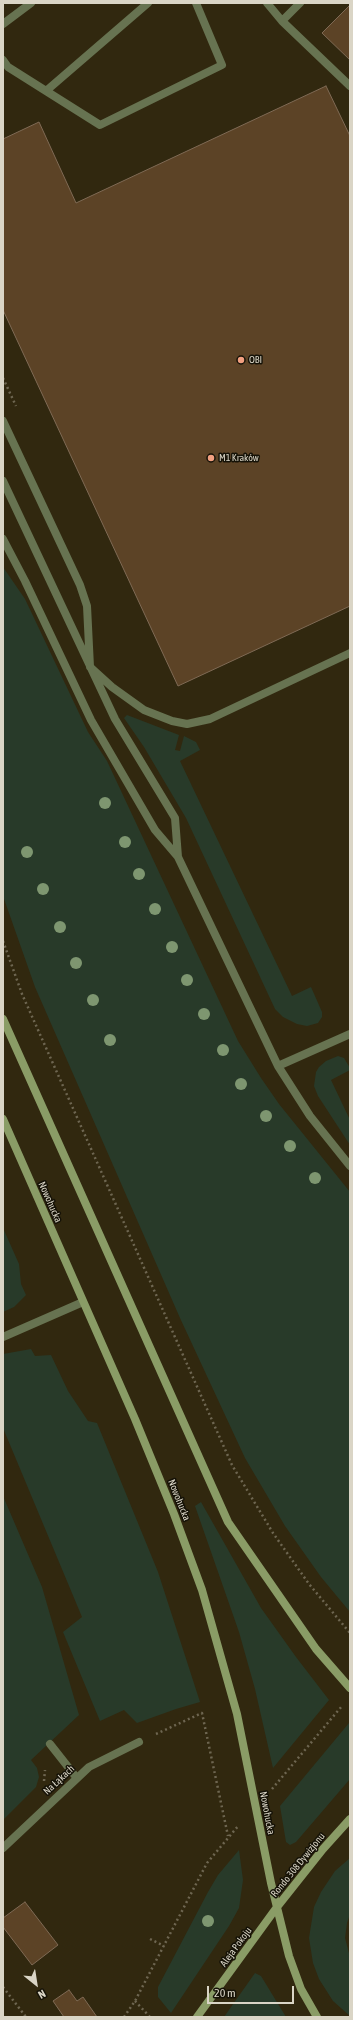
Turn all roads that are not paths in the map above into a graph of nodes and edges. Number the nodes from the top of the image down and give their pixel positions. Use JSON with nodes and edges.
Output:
{"nodes":[{"id":1,"x":31,"y":3,"type":"edge"},
{"id":2,"x":148,"y":3,"type":"edge"},
{"id":3,"x":196,"y":3,"type":"edge"},
{"id":4,"x":267,"y":3,"type":"edge"},
{"id":5,"x":300,"y":3,"type":"edge"},
{"id":6,"x":282,"y":22,"type":"junction"},
{"id":7,"x":3,"y":24,"type":"edge"},
{"id":8,"x":3,"y":60,"type":"edge"},
{"id":9,"x":350,"y":86,"type":"edge"},
{"id":10,"x":46,"y":91,"type":"junction"},
{"id":11,"x":3,"y":420,"type":"edge"},
{"id":12,"x":3,"y":481,"type":"edge"},
{"id":13,"x":3,"y":539,"type":"edge"},
{"id":14,"x":350,"y":653,"type":"edge"},
{"id":15,"x":90,"y":667,"type":"junction"},
{"id":16,"x":178,"y":857,"type":"junction"},
{"id":17,"x":3,"y":1019,"type":"edge"},
{"id":18,"x":350,"y":1034,"type":"edge"},
{"id":19,"x":278,"y":1066,"type":"junction"},
{"id":20,"x":3,"y":1119,"type":"edge"},
{"id":21,"x":350,"y":1166,"type":"edge"},
{"id":22,"x":83,"y":1302,"type":"junction"},
{"id":23,"x":3,"y":1337,"type":"edge"},
{"id":24,"x":350,"y":1688,"type":"edge"},
{"id":25,"x":139,"y":1742,"type":"dead end"},
{"id":26,"x":50,"y":1744,"type":"dead end"},
{"id":27,"x":76,"y":1777,"type":"junction"},
{"id":28,"x":350,"y":1819,"type":"edge"},
{"id":29,"x":3,"y":1848,"type":"edge"},
{"id":30,"x":277,"y":1907,"type":"junction"},
{"id":31,"x":197,"y":2017,"type":"edge"},
{"id":32,"x":317,"y":2017,"type":"edge"}],
"edges":[{"from":1,"to":7,"type":"street"},
{"from":2,"to":10,"type":"street"},
{"from":3,"to":10,"type":"street"},
{"from":4,"to":6,"type":"street"},
{"from":5,"to":6,"type":"street"},
{"from":6,"to":9,"type":"street"},
{"from":8,"to":10,"type":"street"},
{"from":11,"to":15,"type":"street"},
{"from":12,"to":15,"type":"street"},
{"from":13,"to":16,"type":"street"},
{"from":14,"to":15,"type":"street"},
{"from":15,"to":16,"type":"street"},
{"from":16,"to":19,"type":"street"},
{"from":17,"to":24,"type":"main road"},
{"from":18,"to":19,"type":"street"},
{"from":19,"to":21,"type":"street"},
{"from":20,"to":22,"type":"main road","name":"Nowohucka"},
{"from":22,"to":23,"type":"street"},
{"from":22,"to":30,"type":"main road","name":"Nowohucka"},
{"from":25,"to":27,"type":"street","name":"Na Łąkach"},
{"from":26,"to":27,"type":"street"},
{"from":27,"to":29,"type":"street","name":"Na Łąkach"},
{"from":28,"to":30,"type":"main road","name":"Rondo 308 Dywizjonu"},
{"from":30,"to":31,"type":"main road","name":"Aleja Pokoju"},
{"from":30,"to":32,"type":"main road","name":"Rondo 308 Dywizjonu"}]}
